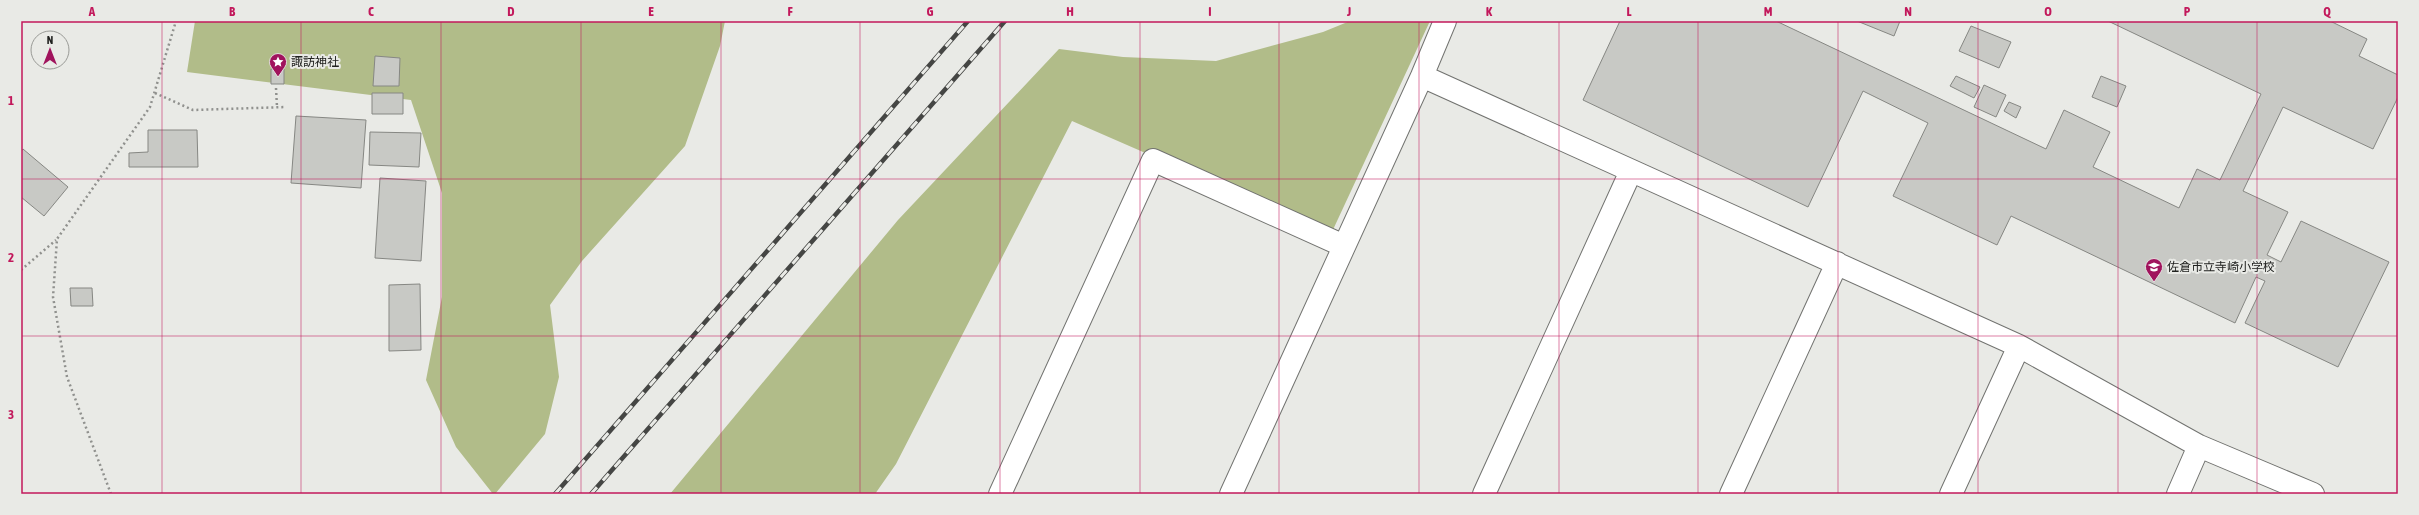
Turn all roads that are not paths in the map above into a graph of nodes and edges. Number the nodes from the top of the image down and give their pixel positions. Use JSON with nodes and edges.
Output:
{"nodes":[{"id":1,"x":1445,"y":21,"type":"edge"},
{"id":2,"x":1422,"y":76,"type":"junction"},
{"id":3,"x":1631,"y":171,"type":"junction"},
{"id":4,"x":1344,"y":246,"type":"junction"},
{"id":5,"x":1837,"y":264,"type":"junction"},
{"id":6,"x":2018,"y":346,"type":"junction"},
{"id":7,"x":2199,"y":446,"type":"junction"},
{"id":8,"x":1000,"y":494,"type":"edge"},
{"id":9,"x":1231,"y":494,"type":"edge"},
{"id":10,"x":1484,"y":494,"type":"edge"},
{"id":11,"x":1731,"y":494,"type":"edge"},
{"id":12,"x":1951,"y":494,"type":"edge"},
{"id":13,"x":2178,"y":494,"type":"edge"},
{"id":14,"x":2312,"y":494,"type":"edge"}],
"edges":[{"from":1,"to":2,"type":"street"},
{"from":2,"to":3,"type":"street"},
{"from":2,"to":4,"type":"street"},
{"from":3,"to":5,"type":"street"},
{"from":3,"to":10,"type":"street"},
{"from":4,"to":8,"type":"street"},
{"from":4,"to":9,"type":"street"},
{"from":5,"to":6,"type":"street"},
{"from":5,"to":11,"type":"street"},
{"from":6,"to":7,"type":"street"},
{"from":6,"to":12,"type":"street"},
{"from":7,"to":13,"type":"street"},
{"from":7,"to":14,"type":"street"}]}
